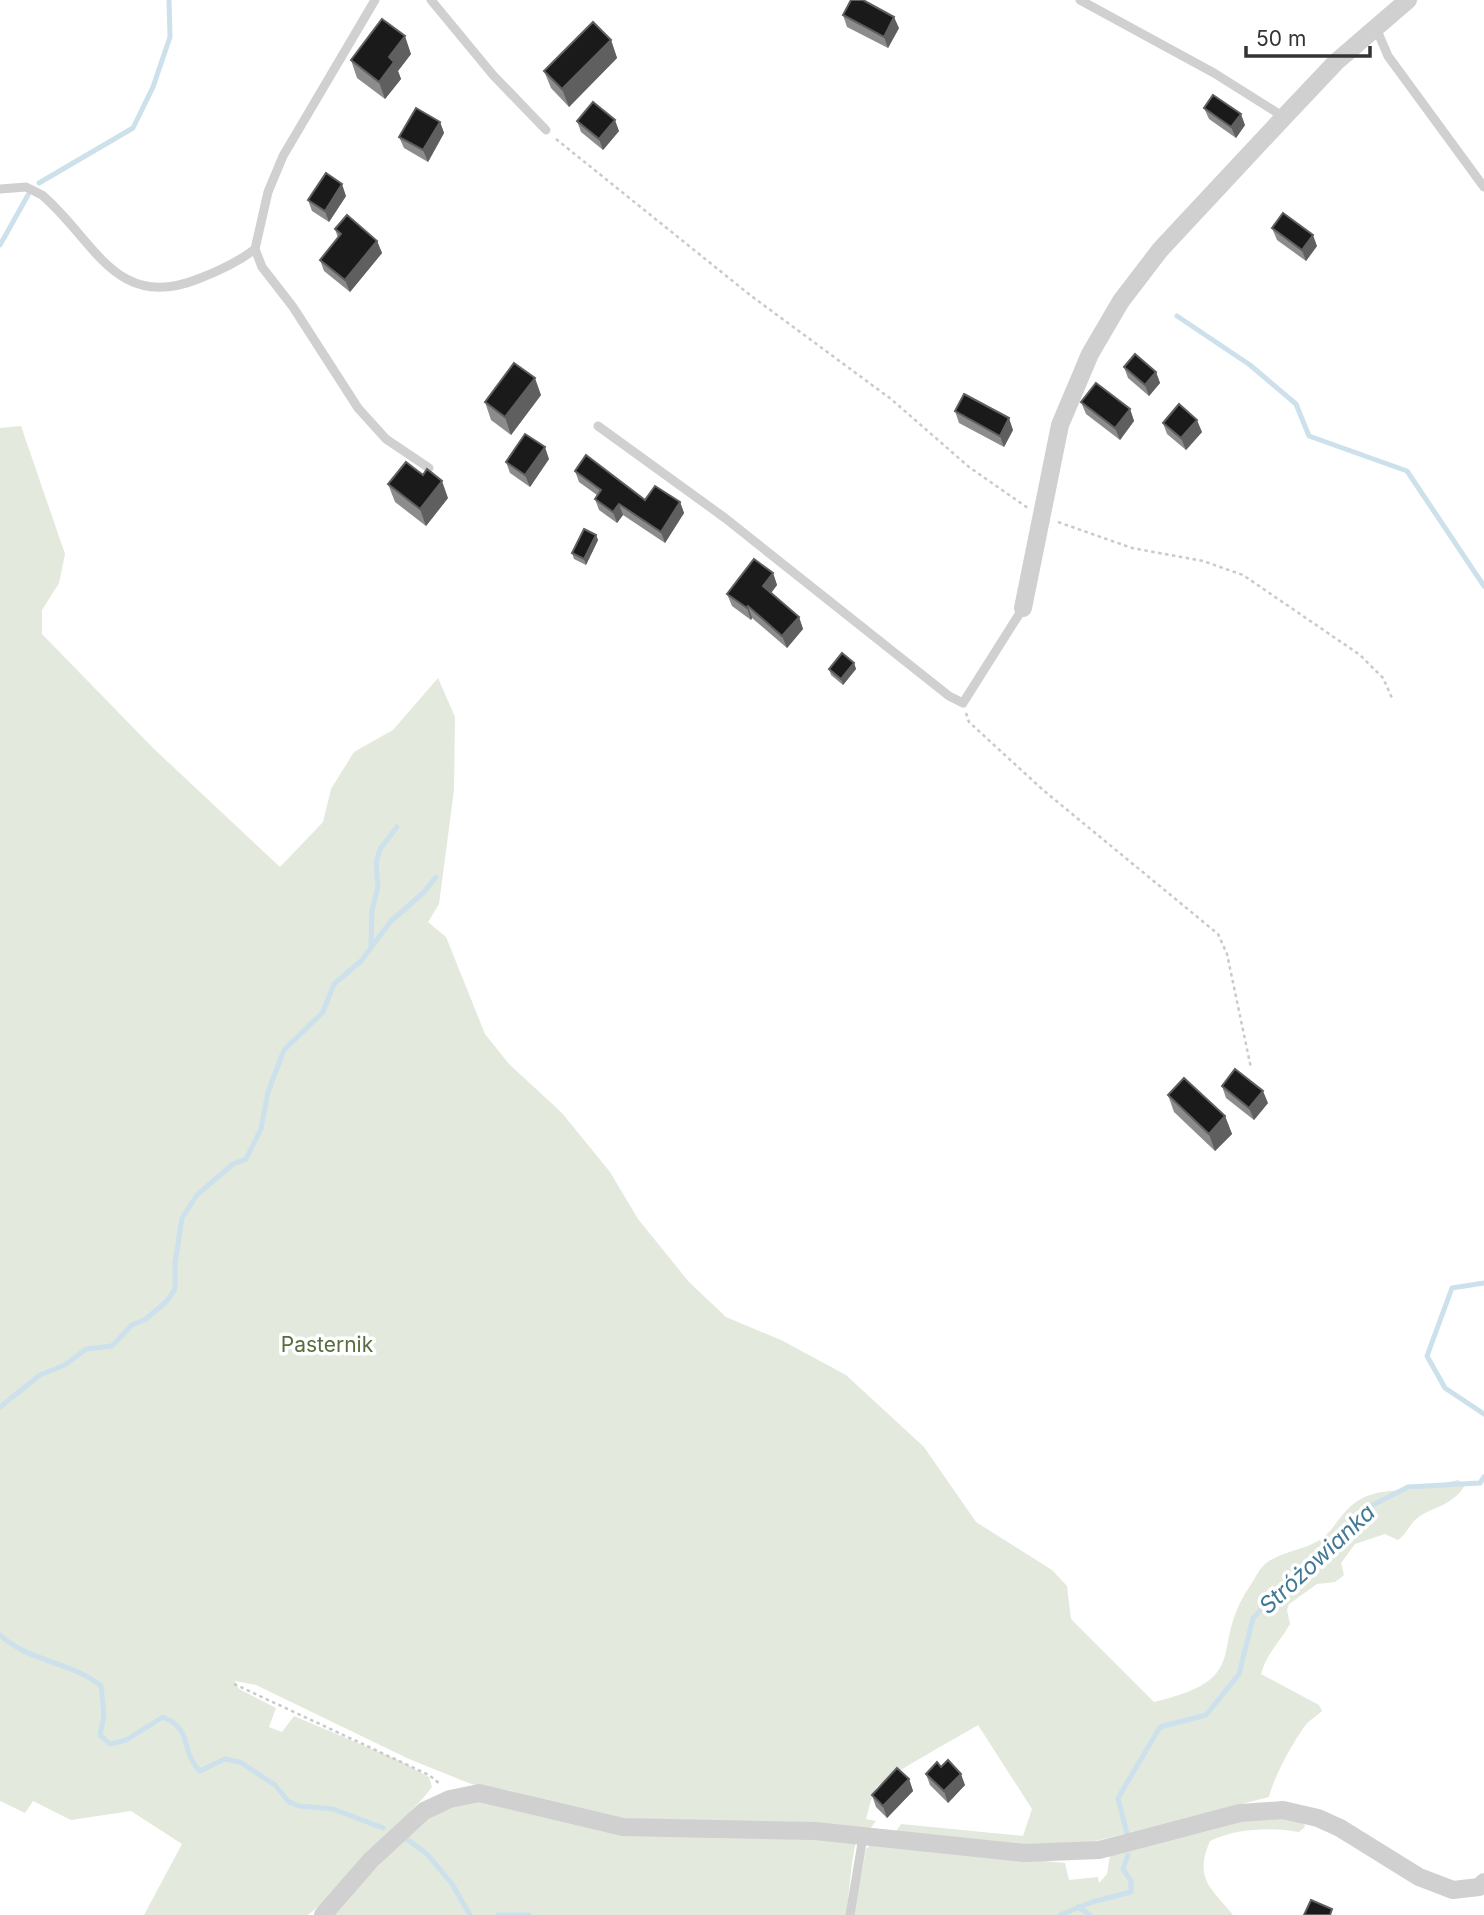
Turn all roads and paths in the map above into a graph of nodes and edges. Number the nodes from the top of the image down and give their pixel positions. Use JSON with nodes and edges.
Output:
{"nodes":[{"id":1,"x":375,"y":0,"type":"edge"},
{"id":2,"x":431,"y":0,"type":"edge"},
{"id":3,"x":1080,"y":0,"type":"edge"},
{"id":4,"x":1408,"y":0,"type":"edge"},
{"id":5,"x":1376,"y":28,"type":"junction"},
{"id":6,"x":1284,"y":117,"type":"junction"},
{"id":7,"x":546,"y":130,"type":"joint"},
{"id":8,"x":1484,"y":187,"type":"edge"},
{"id":9,"x":0,"y":189,"type":"edge"},
{"id":10,"x":255,"y":249,"type":"junction"},
{"id":11,"x":598,"y":426,"type":"dead end"},
{"id":12,"x":429,"y":468,"type":"edge"},
{"id":13,"x":1042,"y":512,"type":"junction"},
{"id":14,"x":1023,"y":608,"type":"joint"},
{"id":15,"x":1392,"y":698,"type":"dead end"},
{"id":16,"x":963,"y":704,"type":"junction"},
{"id":17,"x":1251,"y":1068,"type":"dead end"},
{"id":18,"x":234,"y":1684,"type":"dead end"},
{"id":19,"x":450,"y":1798,"type":"junction"},
{"id":20,"x":863,"y":1837,"type":"junction"},
{"id":21,"x":1484,"y":1882,"type":"edge"},
{"id":22,"x":323,"y":1915,"type":"edge"},
{"id":23,"x":850,"y":1915,"type":"edge"}],
"edges":[{"from":1,"to":10,"type":"lane"},
{"from":2,"to":7,"type":"lane"},
{"from":3,"to":6,"type":"lane"},
{"from":4,"to":5,"type":"street"},
{"from":5,"to":6,"type":"street"},
{"from":5,"to":8,"type":"lane"},
{"from":6,"to":13,"type":"street"},
{"from":7,"to":13,"type":"path"},
{"from":9,"to":10,"type":"lane"},
{"from":10,"to":12,"type":"lane"},
{"from":11,"to":16,"type":"lane"},
{"from":13,"to":14,"type":"street"},
{"from":13,"to":15,"type":"path"},
{"from":14,"to":16,"type":"lane"},
{"from":16,"to":17,"type":"path"},
{"from":18,"to":19,"type":"path"},
{"from":19,"to":20,"type":"street"},
{"from":19,"to":22,"type":"street"},
{"from":20,"to":21,"type":"street"},
{"from":20,"to":23,"type":"lane"}]}
